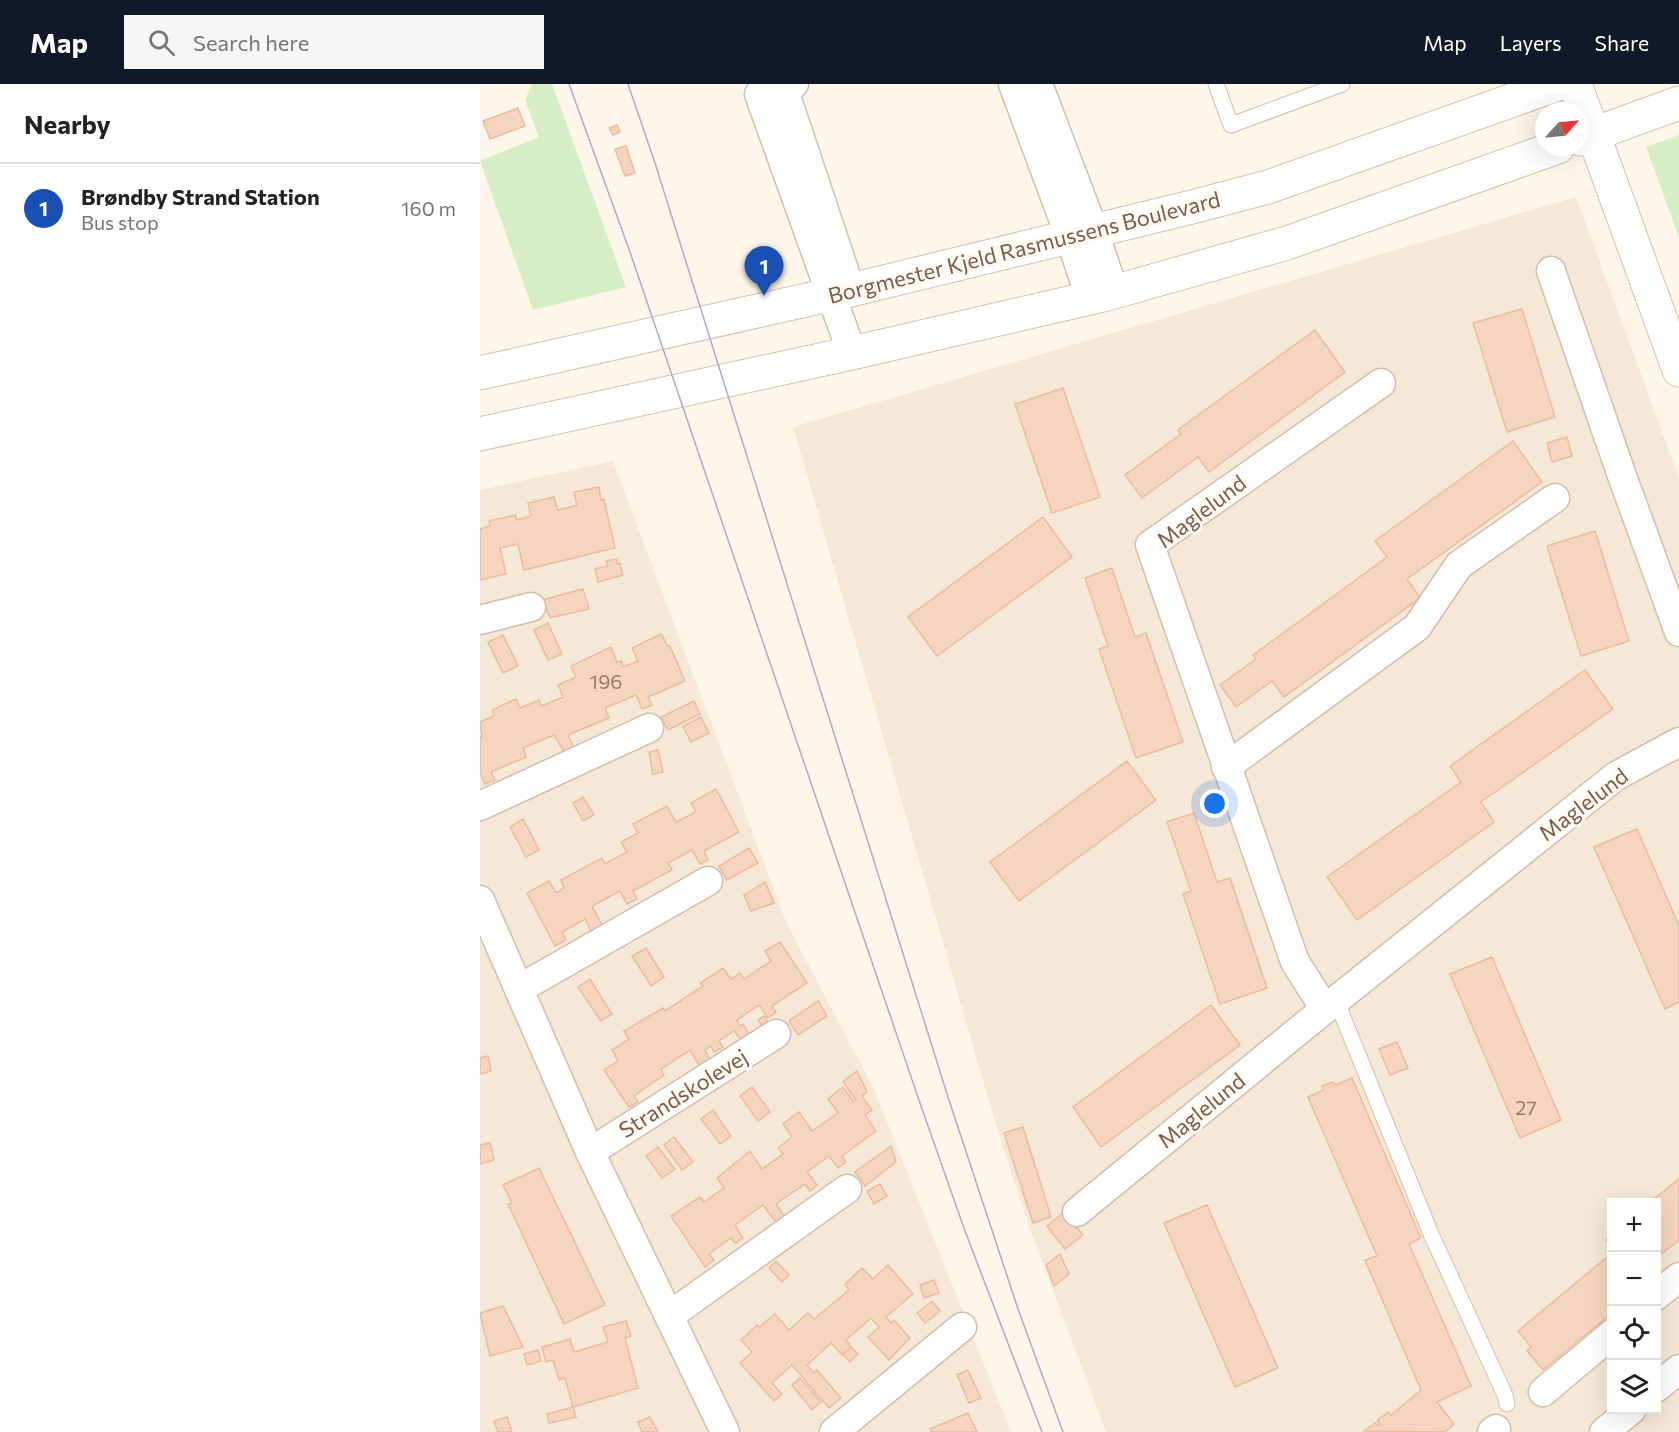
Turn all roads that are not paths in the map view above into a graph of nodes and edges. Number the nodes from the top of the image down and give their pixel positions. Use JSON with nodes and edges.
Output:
{"nodes":[{"id":1,"x":1013,"y":84,"type":"edge"},
{"id":2,"x":1038,"y":84,"type":"edge"},
{"id":3,"x":1216,"y":84,"type":"edge"},
{"id":4,"x":1342,"y":84,"type":"edge"},
{"id":5,"x":1558,"y":84,"type":"edge"},
{"id":6,"x":1575,"y":84,"type":"edge"},
{"id":7,"x":789,"y":86,"type":"edge"},
{"id":8,"x":1579,"y":102,"type":"edge"},
{"id":9,"x":1679,"y":103,"type":"edge"},
{"id":10,"x":1589,"y":136,"type":"edge"},
{"id":11,"x":1589,"y":145,"type":"edge"},
{"id":12,"x":1535,"y":155,"type":"edge"},
{"id":13,"x":1082,"y":234,"type":"junction"},
{"id":14,"x":1551,"y":271,"type":"dead end"},
{"id":15,"x":841,"y":292,"type":"junction"},
{"id":16,"x":1102,"y":295,"type":"junction"},
{"id":17,"x":852,"y":353,"type":"junction"},
{"id":18,"x":1679,"y":370,"type":"edge"},
{"id":19,"x":480,"y":373,"type":"edge"},
{"id":20,"x":1381,"y":383,"type":"dead end"},
{"id":21,"x":480,"y":434,"type":"edge"},
{"id":22,"x":1555,"y":498,"type":"dead end"},
{"id":23,"x":531,"y":607,"type":"dead end"},
{"id":24,"x":480,"y":620,"type":"edge"},
{"id":25,"x":1679,"y":632,"type":"edge"},
{"id":26,"x":649,"y":728,"type":"dead end"},
{"id":27,"x":1679,"y":742,"type":"edge"},
{"id":28,"x":1226,"y":767,"type":"junction"},
{"id":29,"x":480,"y":806,"type":"edge"},
{"id":30,"x":708,"y":881,"type":"dead end"},
{"id":31,"x":480,"y":900,"type":"edge"},
{"id":32,"x":519,"y":989,"type":"junction"},
{"id":33,"x":1330,"y":1005,"type":"junction"},
{"id":34,"x":776,"y":1034,"type":"dead end"},
{"id":35,"x":590,"y":1152,"type":"junction"},
{"id":36,"x":847,"y":1189,"type":"dead end"},
{"id":37,"x":1077,"y":1212,"type":"dead end"},
{"id":38,"x":1679,"y":1277,"type":"edge"},
{"id":39,"x":1661,"y":1292,"type":"edge"},
{"id":40,"x":669,"y":1316,"type":"junction"},
{"id":41,"x":962,"y":1327,"type":"dead end"},
{"id":42,"x":1607,"y":1337,"type":"edge"},
{"id":43,"x":1679,"y":1370,"type":"edge"},
{"id":44,"x":1661,"y":1384,"type":"edge"},
{"id":45,"x":1543,"y":1392,"type":"dead end"},
{"id":46,"x":1626,"y":1414,"type":"edge"},
{"id":47,"x":1498,"y":1422,"type":"edge"},
{"id":48,"x":725,"y":1432,"type":"edge"},
{"id":49,"x":834,"y":1432,"type":"edge"},
{"id":50,"x":1604,"y":1432,"type":"edge"}],
"edges":[{"from":1,"to":13,"type":"street"},
{"from":2,"to":13,"type":"street"},
{"from":3,"to":4,"type":"lane"},
{"from":5,"to":13,"type":"street","name":"Borgmester Kjeld Rasmussens Boulevard"},
{"from":6,"to":8,"type":"street"},
{"from":7,"to":15,"type":"street"},
{"from":9,"to":10,"type":"street"},
{"from":11,"to":18,"type":"street"},
{"from":12,"to":16,"type":"street"},
{"from":13,"to":15,"type":"street","name":"Borgmester Kjeld Rasmussens Boulevard"},
{"from":13,"to":16,"type":"street"},
{"from":14,"to":25,"type":"street"},
{"from":15,"to":17,"type":"street"},
{"from":15,"to":19,"type":"street","name":"Borgmester Kjeld Rasmussens Boulevard"},
{"from":16,"to":17,"type":"street"},
{"from":17,"to":21,"type":"street"},
{"from":20,"to":28,"type":"street","name":"Maglelund"},
{"from":22,"to":28,"type":"street"},
{"from":23,"to":24,"type":"street"},
{"from":26,"to":29,"type":"street"},
{"from":27,"to":33,"type":"street","name":"Maglelund"},
{"from":28,"to":33,"type":"street","name":"Maglelund"},
{"from":30,"to":32,"type":"street"},
{"from":31,"to":32,"type":"street"},
{"from":32,"to":35,"type":"street"},
{"from":33,"to":37,"type":"street","name":"Maglelund"},
{"from":33,"to":47,"type":"lane"},
{"from":34,"to":35,"type":"street","name":"Strandskolevej"},
{"from":35,"to":40,"type":"street"},
{"from":36,"to":40,"type":"street"},
{"from":38,"to":39,"type":"street"},
{"from":40,"to":48,"type":"street"},
{"from":41,"to":49,"type":"street"},
{"from":42,"to":45,"type":"street"},
{"from":43,"to":44,"type":"street"},
{"from":46,"to":50,"type":"street"}]}
